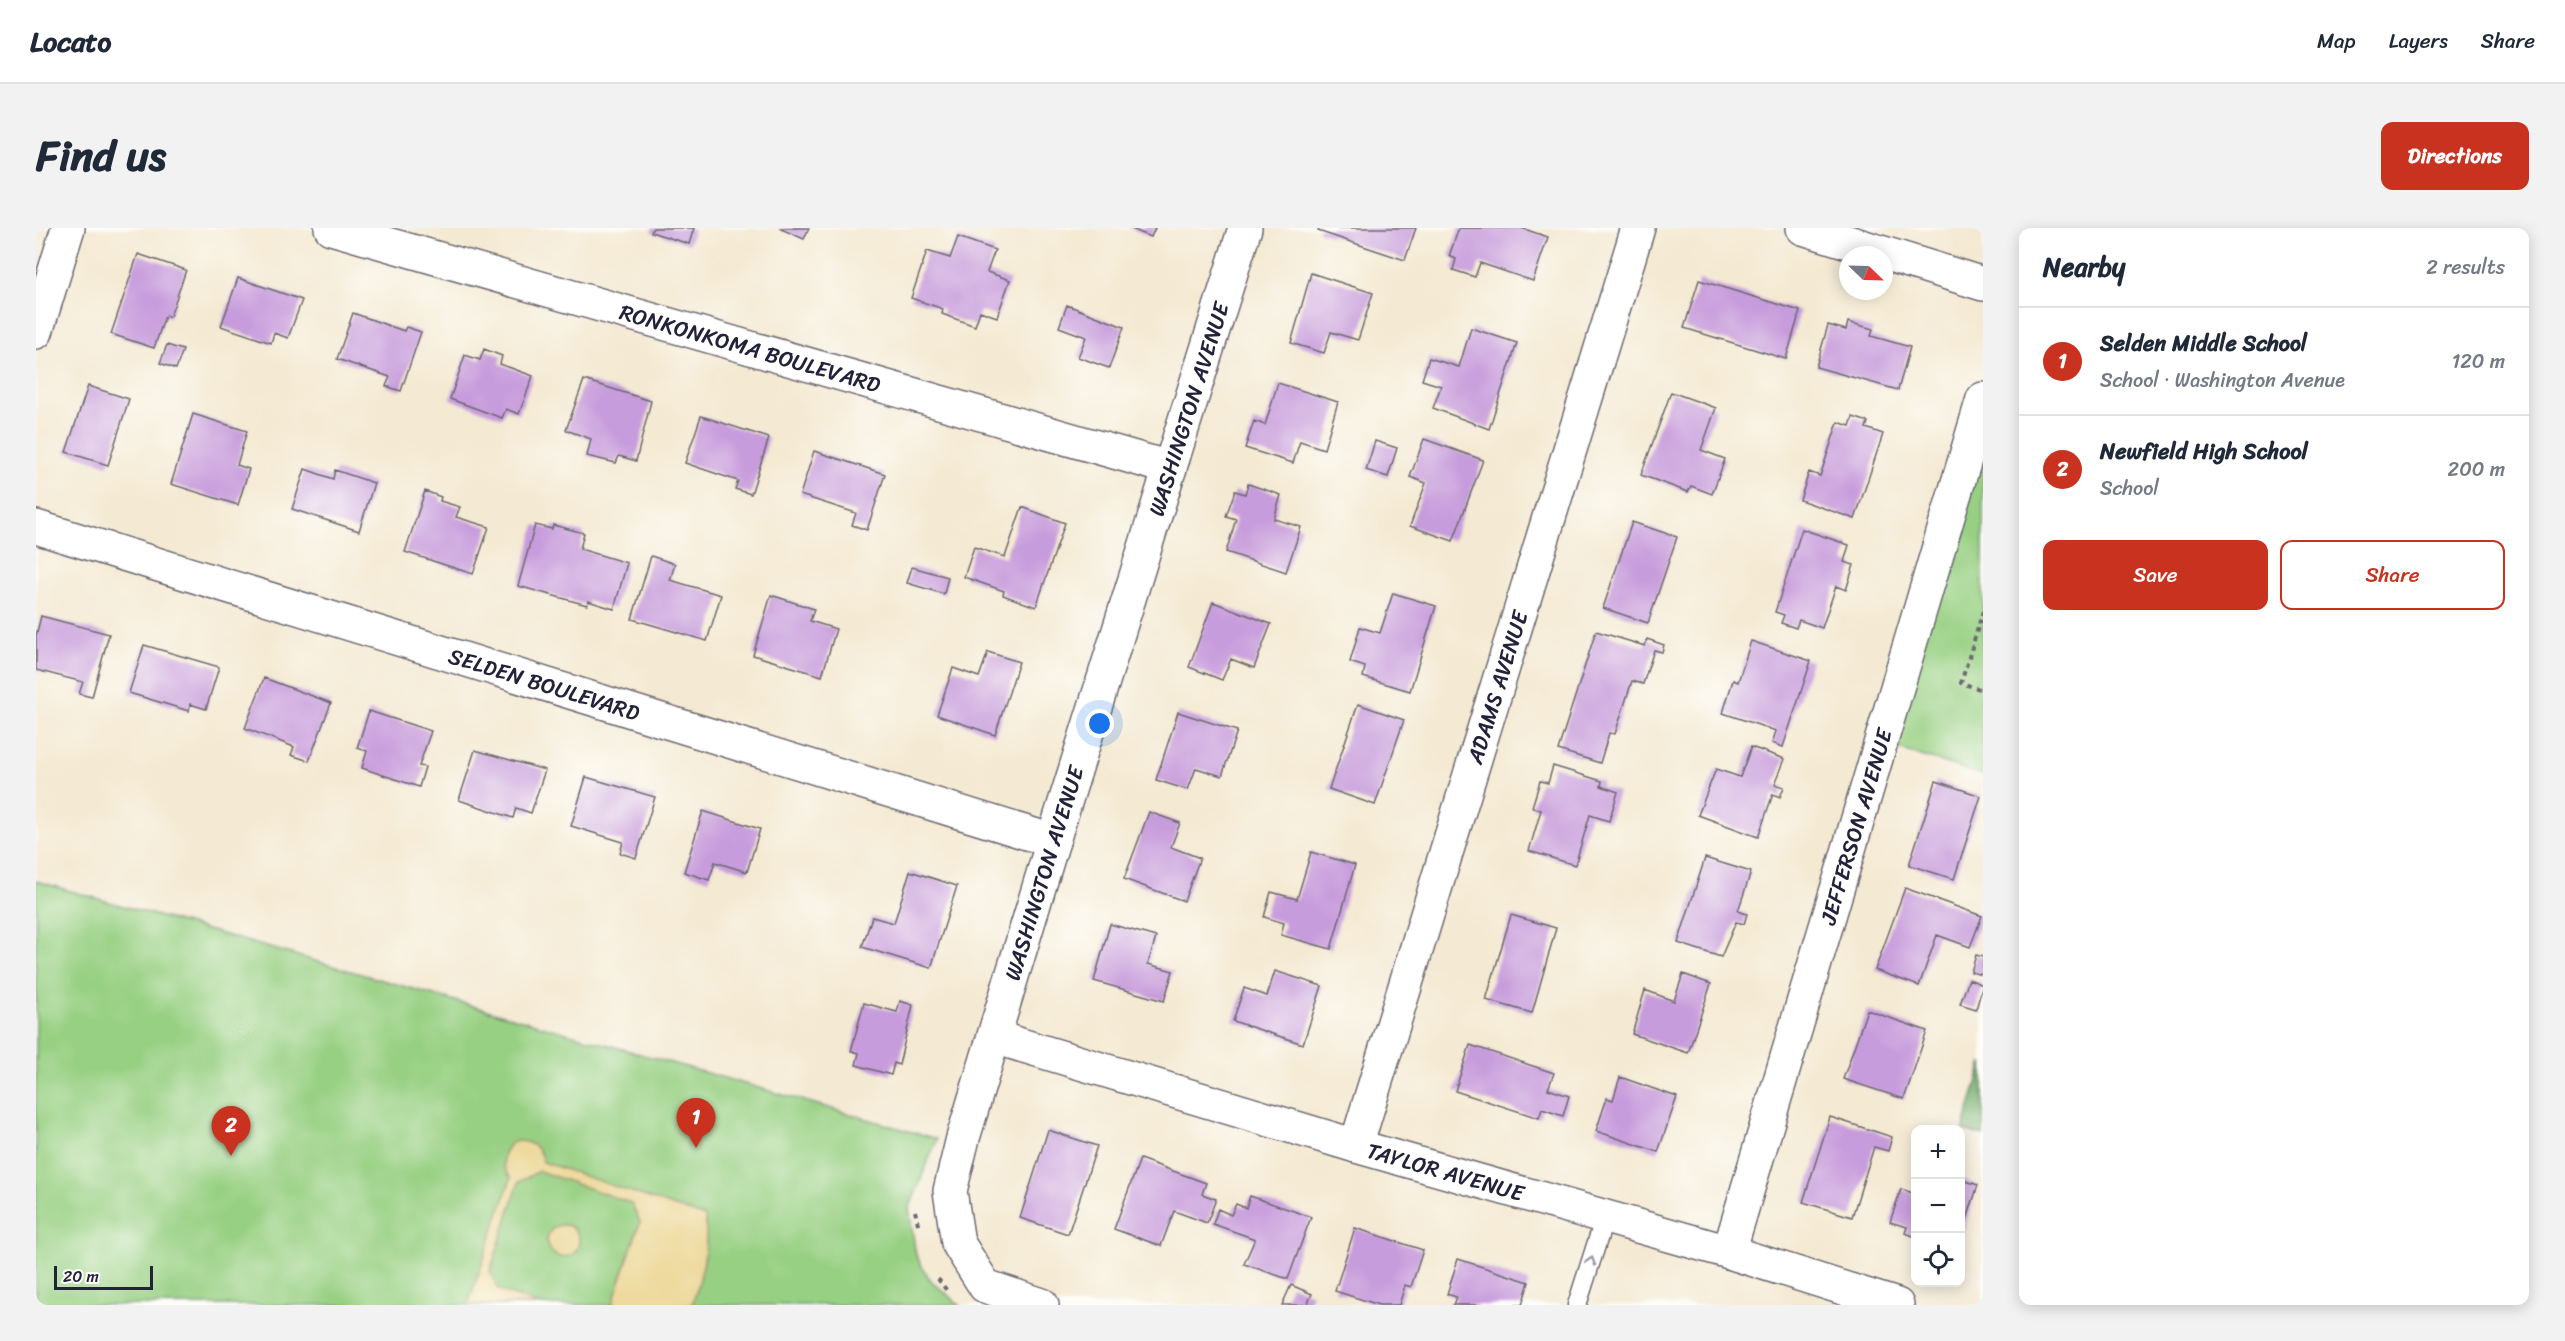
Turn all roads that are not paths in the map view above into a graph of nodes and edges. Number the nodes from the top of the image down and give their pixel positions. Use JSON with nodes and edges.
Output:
{"nodes":[{"id":1,"x":68,"y":228,"type":"edge"},
{"id":2,"x":331,"y":228,"type":"edge"},
{"id":3,"x":1245,"y":228,"type":"edge"},
{"id":4,"x":1638,"y":228,"type":"edge"},
{"id":5,"x":1803,"y":228,"type":"edge"},
{"id":6,"x":1983,"y":284,"type":"edge"},
{"id":7,"x":36,"y":332,"type":"edge"},
{"id":8,"x":1983,"y":399,"type":"edge"},
{"id":9,"x":1170,"y":468,"type":"junction"},
{"id":10,"x":36,"y":527,"type":"edge"},
{"id":11,"x":1053,"y":841,"type":"junction"},
{"id":12,"x":994,"y":1037,"type":"junction"},
{"id":13,"x":1356,"y":1146,"type":"junction"},
{"id":14,"x":1605,"y":1217,"type":"junction"},
{"id":15,"x":1729,"y":1252,"type":"junction"},
{"id":16,"x":1042,"y":1305,"type":"edge"},
{"id":17,"x":1577,"y":1305,"type":"edge"},
{"id":18,"x":1897,"y":1305,"type":"edge"}],
"edges":[{"from":1,"to":7,"type":"street"},
{"from":2,"to":9,"type":"street","name":"RONKONKOMA BOULEVARD"},
{"from":3,"to":9,"type":"street","name":"WASHINGTON AVENUE"},
{"from":4,"to":13,"type":"street","name":"ADAMS AVENUE"},
{"from":5,"to":6,"type":"street"},
{"from":8,"to":15,"type":"street","name":"JEFFERSON AVENUE"},
{"from":9,"to":11,"type":"street","name":"WASHINGTON AVENUE"},
{"from":10,"to":11,"type":"street","name":"SELDEN BOULEVARD"},
{"from":11,"to":12,"type":"street","name":"WASHINGTON AVENUE"},
{"from":12,"to":13,"type":"street","name":"TAYLOR AVENUE"},
{"from":12,"to":16,"type":"street","name":"WASHINGTON AVENUE"},
{"from":13,"to":14,"type":"street","name":"TAYLOR AVENUE"},
{"from":14,"to":15,"type":"street","name":"TAYLOR AVENUE"},
{"from":17,"to":14,"type":"lane","one_way":true},
{"from":15,"to":18,"type":"street","name":"TAYLOR AVENUE"}]}
